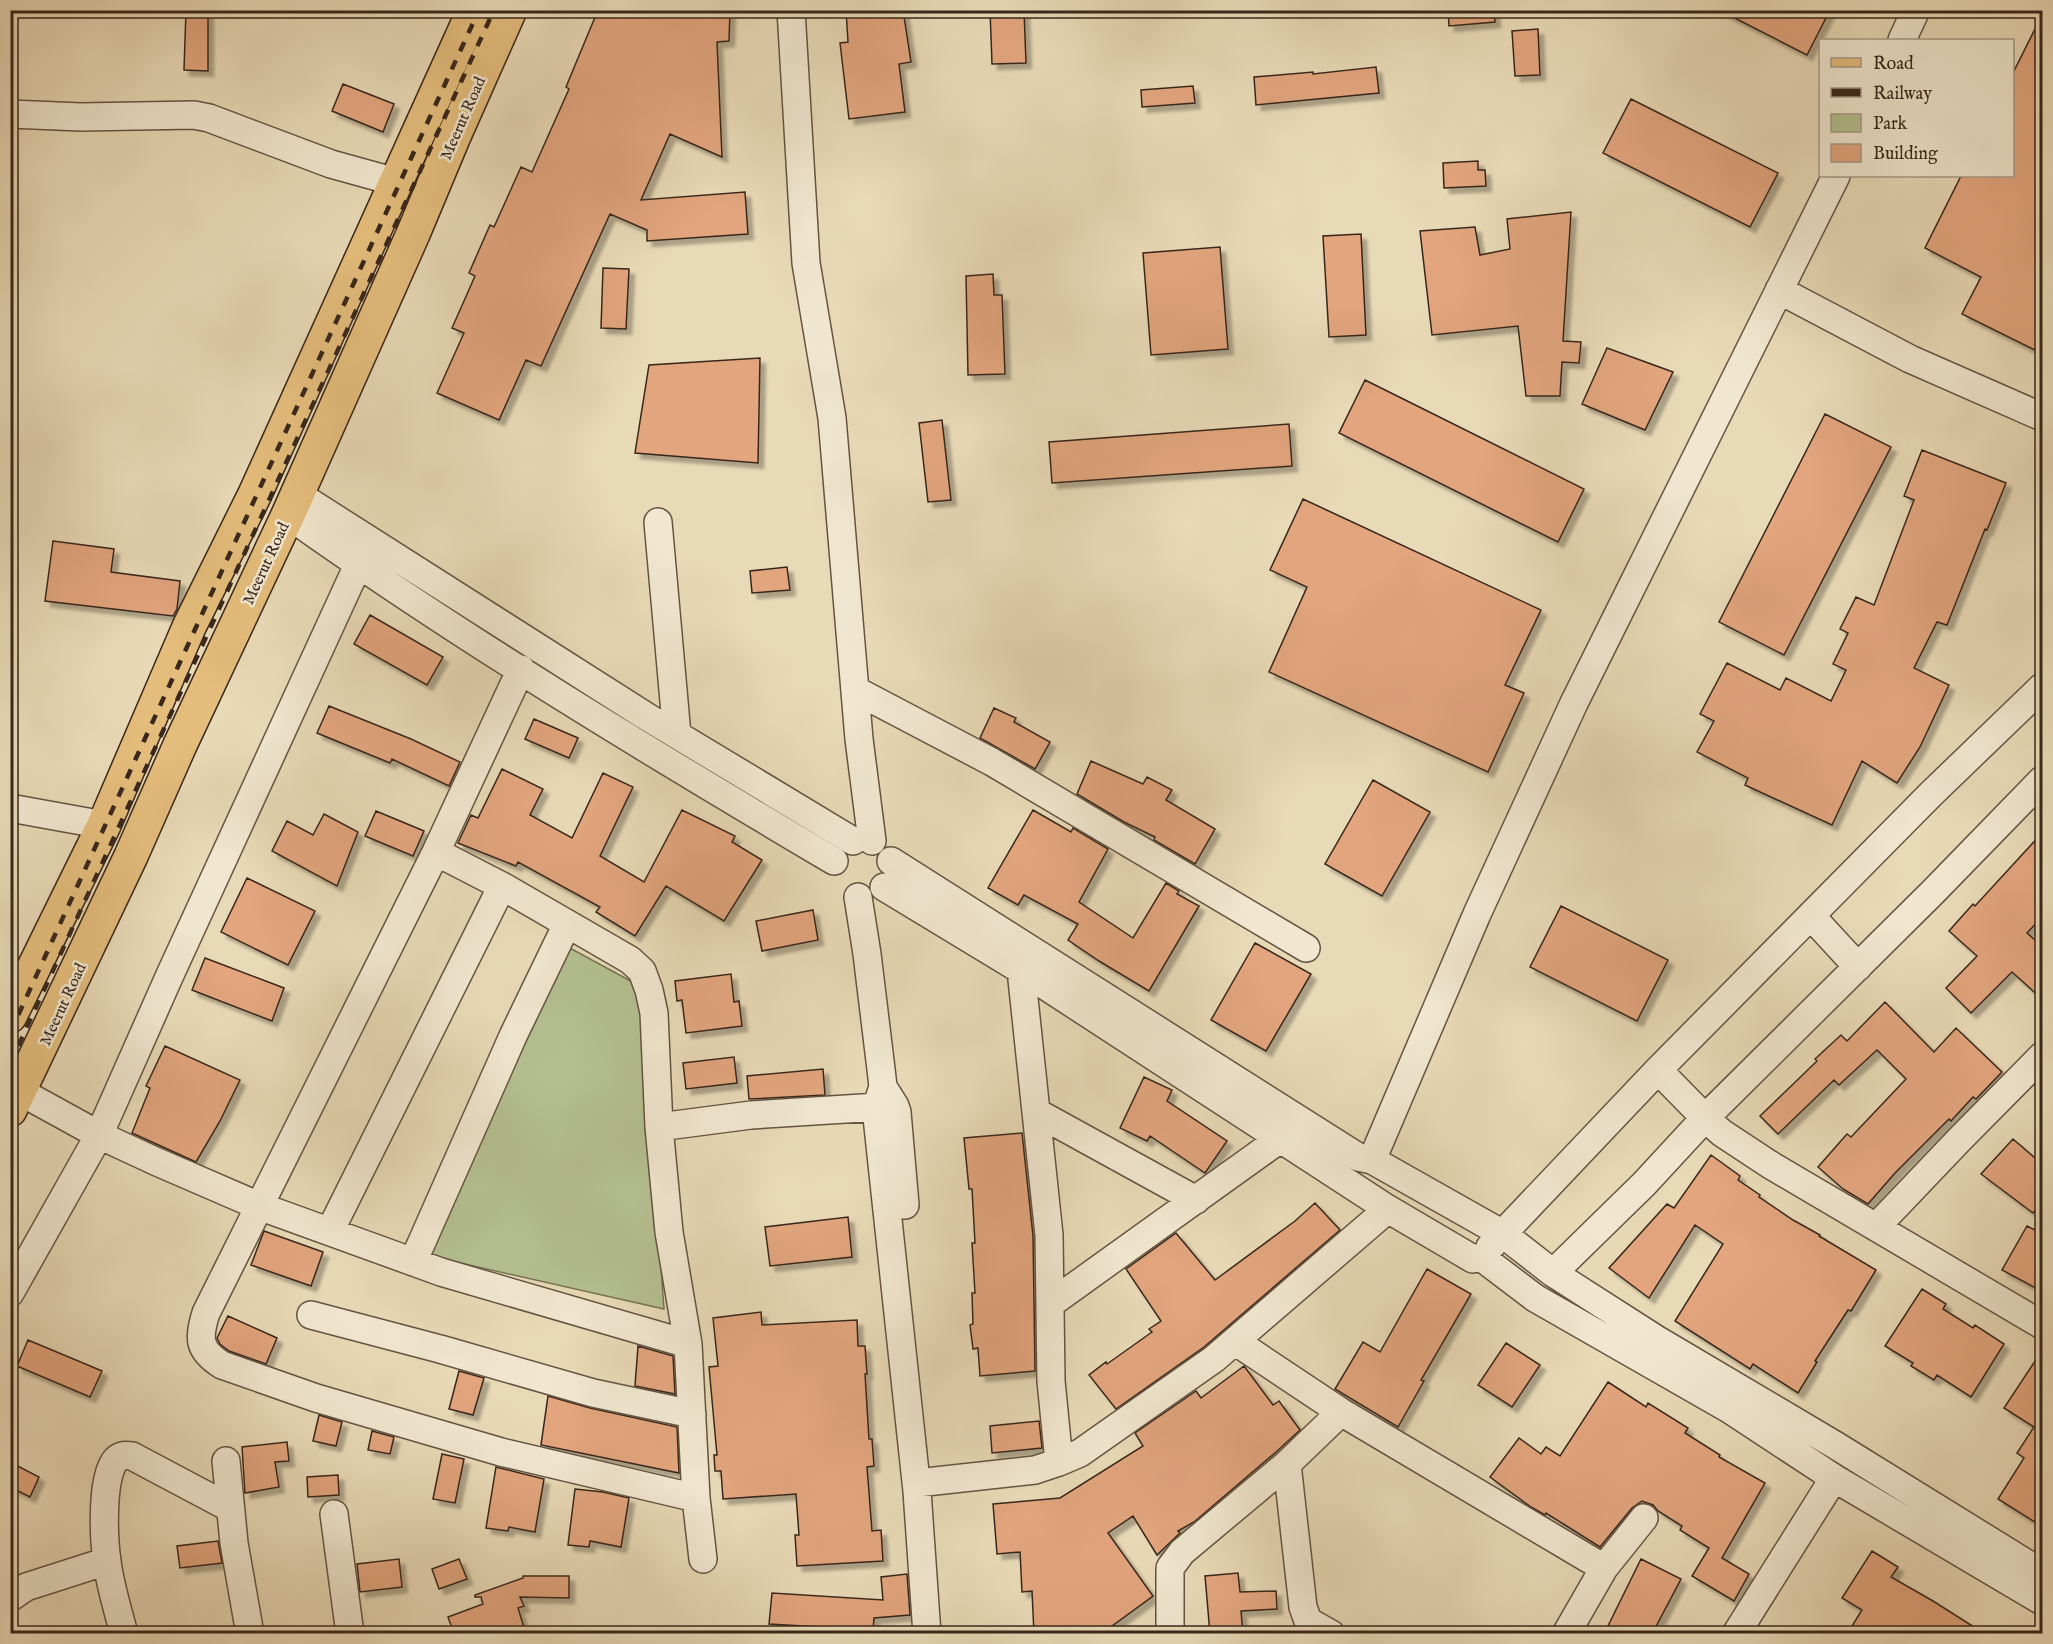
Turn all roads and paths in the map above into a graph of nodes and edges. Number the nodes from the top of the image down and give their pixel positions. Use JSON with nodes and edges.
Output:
{"nodes":[{"id":1,"x":474,"y":10,"type":"edge"},
{"id":2,"x":510,"y":10,"type":"edge"},
{"id":3,"x":791,"y":10,"type":"edge"},
{"id":4,"x":1916,"y":10,"type":"edge"},
{"id":5,"x":1902,"y":39,"type":"edge"},
{"id":6,"x":10,"y":114,"type":"edge"},
{"id":7,"x":1836,"y":177,"type":"edge"},
{"id":8,"x":396,"y":182,"type":"junction"},
{"id":9,"x":1779,"y":290,"type":"junction"},
{"id":10,"x":2043,"y":417,"type":"edge"},
{"id":11,"x":259,"y":484,"type":"junction"},
{"id":12,"x":292,"y":505,"type":"junction"},
{"id":13,"x":658,"y":522,"type":"dead end"},
{"id":14,"x":342,"y":538,"type":"junction"},
{"id":15,"x":358,"y":565,"type":"junction"},
{"id":16,"x":521,"y":669,"type":"junction"},
{"id":17,"x":2043,"y":687,"type":"edge"},
{"id":18,"x":855,"y":690,"type":"junction"},
{"id":19,"x":677,"y":735,"type":"junction"},
{"id":20,"x":2043,"y":780,"type":"edge"},
{"id":21,"x":10,"y":808,"type":"edge"},
{"id":22,"x":104,"y":825,"type":"junction"},
{"id":23,"x":863,"y":841,"type":"junction"},
{"id":24,"x":436,"y":852,"type":"junction"},
{"id":25,"x":834,"y":861,"type":"junction"},
{"id":26,"x":891,"y":861,"type":"junction"},
{"id":27,"x":502,"y":886,"type":"junction"},
{"id":28,"x":884,"y":887,"type":"junction"},
{"id":29,"x":858,"y":897,"type":"junction"},
{"id":30,"x":1811,"y":916,"type":"junction"},
{"id":31,"x":567,"y":924,"type":"junction"},
{"id":32,"x":1306,"y":948,"type":"dead end"},
{"id":33,"x":1858,"y":967,"type":"junction"},
{"id":34,"x":1021,"y":970,"type":"junction"},
{"id":35,"x":10,"y":1016,"type":"edge"},
{"id":36,"x":2043,"y":1056,"type":"edge"},
{"id":37,"x":1658,"y":1070,"type":"junction"},
{"id":38,"x":14,"y":1096,"type":"edge"},
{"id":39,"x":885,"y":1100,"type":"junction"},
{"id":40,"x":1036,"y":1112,"type":"junction"},
{"id":41,"x":1705,"y":1118,"type":"junction"},
{"id":42,"x":659,"y":1127,"type":"junction"},
{"id":43,"x":99,"y":1135,"type":"junction"},
{"id":44,"x":1280,"y":1139,"type":"junction"},
{"id":45,"x":1372,"y":1160,"type":"junction"},
{"id":46,"x":1196,"y":1200,"type":"junction"},
{"id":47,"x":259,"y":1206,"type":"junction"},
{"id":48,"x":1388,"y":1209,"type":"junction"},
{"id":49,"x":1877,"y":1226,"type":"junction"},
{"id":50,"x":330,"y":1232,"type":"junction"},
{"id":51,"x":1503,"y":1234,"type":"junction"},
{"id":52,"x":1481,"y":1257,"type":"junction"},
{"id":53,"x":413,"y":1262,"type":"junction"},
{"id":54,"x":1553,"y":1273,"type":"junction"},
{"id":55,"x":10,"y":1293,"type":"edge"},
{"id":56,"x":1050,"y":1304,"type":"junction"},
{"id":57,"x":310,"y":1315,"type":"dead end"},
{"id":58,"x":2038,"y":1315,"type":"edge"},
{"id":59,"x":1236,"y":1342,"type":"junction"},
{"id":60,"x":688,"y":1344,"type":"junction"},
{"id":61,"x":1341,"y":1412,"type":"junction"},
{"id":62,"x":692,"y":1414,"type":"junction"},
{"id":63,"x":226,"y":1461,"type":"dead end"},
{"id":64,"x":1059,"y":1462,"type":"junction"},
{"id":65,"x":1287,"y":1464,"type":"junction"},
{"id":66,"x":1834,"y":1478,"type":"junction"},
{"id":67,"x":925,"y":1482,"type":"junction"},
{"id":68,"x":696,"y":1498,"type":"junction"},
{"id":69,"x":230,"y":1508,"type":"junction"},
{"id":70,"x":334,"y":1514,"type":"dead end"},
{"id":71,"x":1644,"y":1518,"type":"dead end"},
{"id":72,"x":703,"y":1559,"type":"dead end"},
{"id":73,"x":107,"y":1562,"type":"junction"},
{"id":74,"x":1605,"y":1568,"type":"junction"},
{"id":75,"x":2043,"y":1573,"type":"edge"},
{"id":76,"x":16,"y":1588,"type":"edge"},
{"id":77,"x":2043,"y":1601,"type":"edge"},
{"id":78,"x":124,"y":1634,"type":"edge"},
{"id":79,"x":250,"y":1634,"type":"edge"},
{"id":80,"x":350,"y":1634,"type":"edge"},
{"id":81,"x":927,"y":1634,"type":"edge"},
{"id":82,"x":944,"y":1634,"type":"edge"},
{"id":83,"x":1170,"y":1634,"type":"edge"},
{"id":84,"x":1331,"y":1634,"type":"edge"},
{"id":85,"x":1566,"y":1634,"type":"edge"},
{"id":86,"x":1736,"y":1634,"type":"edge"}],
"edges":[{"from":1,"to":8,"type":"main road","name":"Meerut Road"},
{"from":2,"to":12,"type":"main road","name":"Meerut Road"},
{"from":3,"to":18,"type":"street"},
{"from":4,"to":5,"type":"street"},
{"from":6,"to":8,"type":"street"},
{"from":7,"to":9,"type":"street"},
{"from":8,"to":11,"type":"main road","name":"Meerut Road"},
{"from":9,"to":10,"type":"street"},
{"from":9,"to":45,"type":"street"},
{"from":11,"to":12,"type":"main road"},
{"from":11,"to":22,"type":"main road","name":"Meerut Road"},
{"from":12,"to":14,"type":"street"},
{"from":12,"to":38,"type":"main road","name":"Meerut Road"},
{"from":13,"to":19,"type":"street"},
{"from":14,"to":15,"type":"street"},
{"from":14,"to":19,"type":"street"},
{"from":15,"to":16,"type":"street"},
{"from":15,"to":43,"type":"street"},
{"from":16,"to":24,"type":"street"},
{"from":16,"to":25,"type":"street"},
{"from":17,"to":30,"type":"street"},
{"from":18,"to":23,"type":"street"},
{"from":18,"to":32,"type":"street"},
{"from":19,"to":23,"type":"street"},
{"from":20,"to":33,"type":"street"},
{"from":21,"to":22,"type":"street"},
{"from":22,"to":35,"type":"main road","name":"Meerut Road"},
{"from":23,"to":25,"type":"street"},
{"from":23,"to":26,"type":"street"},
{"from":24,"to":27,"type":"street"},
{"from":24,"to":47,"type":"street"},
{"from":25,"to":29,"type":"street"},
{"from":26,"to":28,"type":"street"},
{"from":26,"to":45,"type":"street"},
{"from":27,"to":31,"type":"street"},
{"from":27,"to":50,"type":"street"},
{"from":28,"to":29,"type":"street"},
{"from":28,"to":34,"type":"street"},
{"from":29,"to":39,"type":"street"},
{"from":30,"to":33,"type":"street"},
{"from":30,"to":37,"type":"street"},
{"from":31,"to":42,"type":"street"},
{"from":31,"to":53,"type":"street"},
{"from":33,"to":41,"type":"street"},
{"from":34,"to":40,"type":"street"},
{"from":34,"to":44,"type":"street"},
{"from":36,"to":49,"type":"street"},
{"from":37,"to":41,"type":"street"},
{"from":37,"to":51,"type":"street"},
{"from":38,"to":43,"type":"street"},
{"from":39,"to":42,"type":"street"},
{"from":39,"to":67,"type":"street"},
{"from":40,"to":46,"type":"street"},
{"from":40,"to":56,"type":"street"},
{"from":41,"to":49,"type":"street"},
{"from":41,"to":54,"type":"street"},
{"from":42,"to":60,"type":"street"},
{"from":43,"to":47,"type":"street"},
{"from":43,"to":55,"type":"street"},
{"from":44,"to":46,"type":"street"},
{"from":44,"to":48,"type":"street"},
{"from":45,"to":51,"type":"street"},
{"from":46,"to":56,"type":"street"},
{"from":47,"to":50,"type":"street"},
{"from":47,"to":68,"type":"street"},
{"from":48,"to":52,"type":"street"},
{"from":48,"to":59,"type":"street"},
{"from":49,"to":58,"type":"street"},
{"from":50,"to":53,"type":"street"},
{"from":51,"to":52,"type":"street"},
{"from":51,"to":54,"type":"street"},
{"from":52,"to":66,"type":"street"},
{"from":53,"to":60,"type":"street"},
{"from":54,"to":75,"type":"street"},
{"from":56,"to":64,"type":"street"},
{"from":57,"to":62,"type":"street"},
{"from":59,"to":61,"type":"street"},
{"from":59,"to":64,"type":"street"},
{"from":60,"to":62,"type":"street"},
{"from":61,"to":65,"type":"street"},
{"from":61,"to":74,"type":"street"},
{"from":62,"to":68,"type":"street"},
{"from":63,"to":69,"type":"street"},
{"from":64,"to":67,"type":"street"},
{"from":65,"to":83,"type":"street"},
{"from":65,"to":84,"type":"street"},
{"from":66,"to":77,"type":"street"},
{"from":66,"to":86,"type":"street"},
{"from":67,"to":81,"type":"street"},
{"from":67,"to":82,"type":"street"},
{"from":68,"to":72,"type":"street"},
{"from":69,"to":73,"type":"street"},
{"from":69,"to":79,"type":"street"},
{"from":70,"to":80,"type":"street"},
{"from":71,"to":74,"type":"street"},
{"from":73,"to":76,"type":"street"},
{"from":73,"to":78,"type":"street"},
{"from":74,"to":85,"type":"street"}]}
